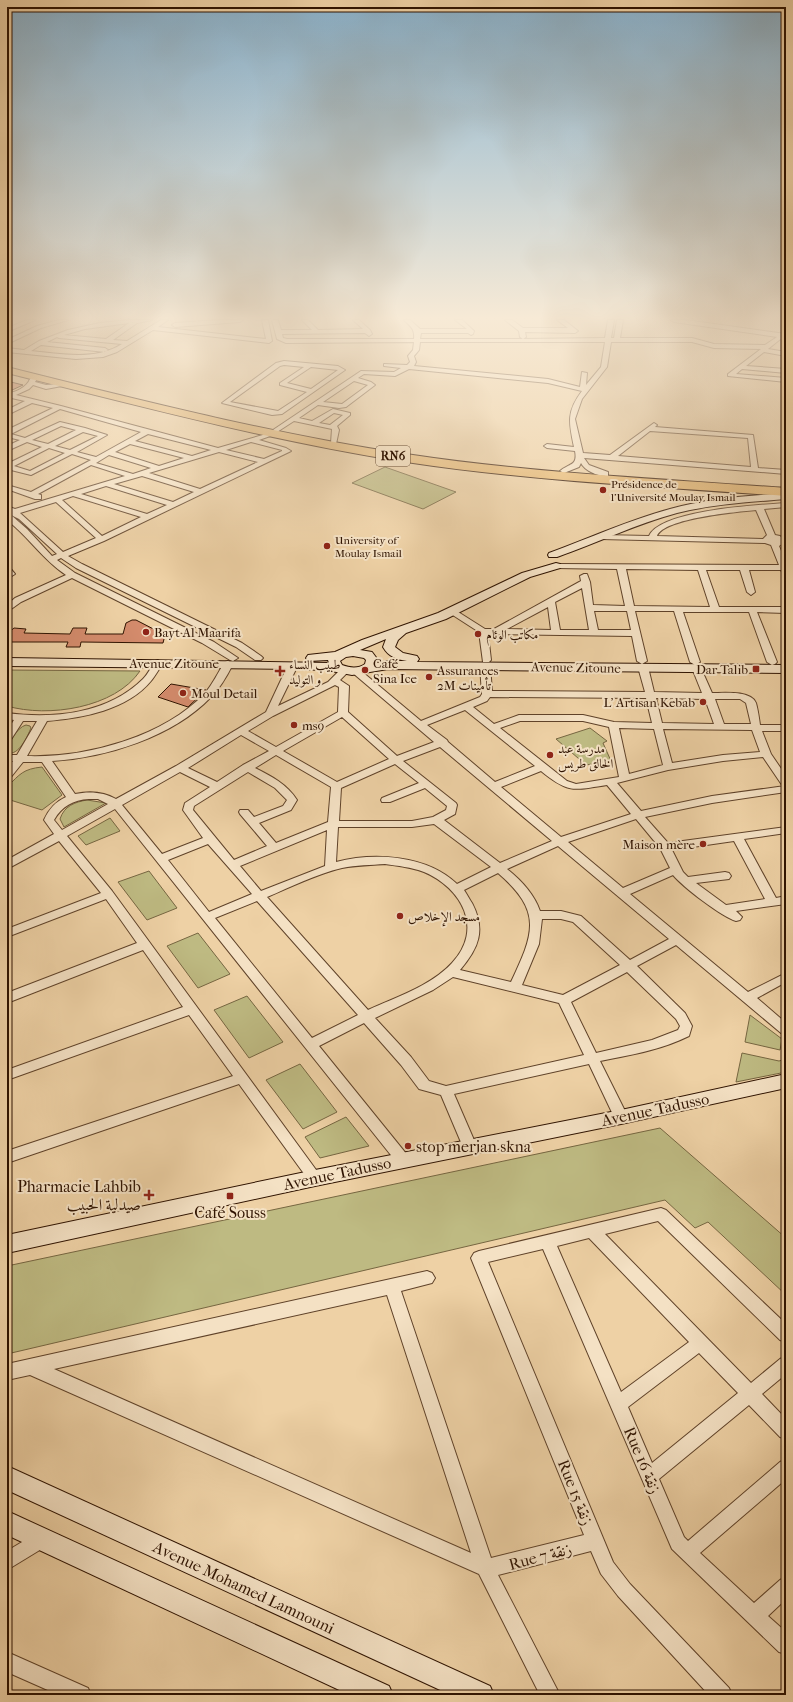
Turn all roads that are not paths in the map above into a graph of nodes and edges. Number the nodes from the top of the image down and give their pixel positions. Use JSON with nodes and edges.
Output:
{"nodes":[{"id":1,"x":25,"y":399,"type":"edge"},
{"id":2,"x":132,"y":399,"type":"edge"},
{"id":3,"x":142,"y":399,"type":"edge"},
{"id":4,"x":228,"y":399,"type":"edge"},
{"id":5,"x":300,"y":399,"type":"edge"},
{"id":6,"x":323,"y":399,"type":"edge"},
{"id":7,"x":353,"y":399,"type":"edge"},
{"id":8,"x":579,"y":399,"type":"edge"},
{"id":9,"x":31,"y":401,"type":"junction"},
{"id":10,"x":296,"y":402,"type":"junction"},
{"id":11,"x":316,"y":404,"type":"junction"},
{"id":12,"x":59,"y":407,"type":"junction"},
{"id":13,"x":7,"y":413,"type":"edge"},
{"id":14,"x":294,"y":419,"type":"junction"},
{"id":15,"x":314,"y":423,"type":"junction"},
{"id":16,"x":332,"y":427,"type":"junction"},
{"id":17,"x":83,"y":429,"type":"junction"},
{"id":18,"x":147,"y":432,"type":"junction"},
{"id":19,"x":273,"y":432,"type":"junction"},
{"id":20,"x":7,"y":434,"type":"edge"},
{"id":21,"x":25,"y":440,"type":"junction"},
{"id":22,"x":251,"y":440,"type":"junction"},
{"id":23,"x":129,"y":442,"type":"junction"},
{"id":24,"x":334,"y":443,"type":"junction"},
{"id":25,"x":49,"y":446,"type":"junction"},
{"id":26,"x":546,"y":446,"type":"dead end"},
{"id":27,"x":7,"y":449,"type":"edge"},
{"id":28,"x":218,"y":450,"type":"junction"},
{"id":29,"x":72,"y":452,"type":"junction"},
{"id":30,"x":109,"y":452,"type":"junction"},
{"id":31,"x":579,"y":453,"type":"junction"},
{"id":32,"x":192,"y":458,"type":"junction"},
{"id":33,"x":611,"y":458,"type":"junction"},
{"id":34,"x":93,"y":461,"type":"junction"},
{"id":35,"x":266,"y":462,"type":"junction"},
{"id":36,"x":7,"y":467,"type":"edge"},
{"id":37,"x":160,"y":468,"type":"junction"},
{"id":38,"x":755,"y":469,"type":"junction"},
{"id":39,"x":564,"y":471,"type":"junction"},
{"id":40,"x":786,"y":472,"type":"edge"},
{"id":41,"x":141,"y":474,"type":"junction"},
{"id":42,"x":605,"y":474,"type":"junction"},
{"id":43,"x":133,"y":476,"type":"junction"},
{"id":44,"x":106,"y":484,"type":"junction"},
{"id":45,"x":674,"y":484,"type":"junction"},
{"id":46,"x":7,"y":487,"type":"edge"},
{"id":47,"x":786,"y":488,"type":"edge"},
{"id":48,"x":200,"y":492,"type":"junction"},
{"id":49,"x":786,"y":492,"type":"edge"},
{"id":50,"x":32,"y":494,"type":"junction"},
{"id":51,"x":73,"y":494,"type":"junction"},
{"id":52,"x":786,"y":496,"type":"edge"},
{"id":53,"x":53,"y":500,"type":"junction"},
{"id":54,"x":702,"y":504,"type":"junction"},
{"id":55,"x":174,"y":505,"type":"junction"},
{"id":56,"x":786,"y":505,"type":"edge"},
{"id":57,"x":759,"y":507,"type":"junction"},
{"id":58,"x":7,"y":508,"type":"edge"},
{"id":59,"x":16,"y":512,"type":"junction"},
{"id":60,"x":7,"y":515,"type":"edge"},
{"id":61,"x":148,"y":516,"type":"junction"},
{"id":62,"x":601,"y":537,"type":"junction"},
{"id":63,"x":652,"y":538,"type":"junction"},
{"id":64,"x":101,"y":539,"type":"junction"},
{"id":65,"x":776,"y":541,"type":"edge"},
{"id":66,"x":580,"y":547,"type":"junction"},
{"id":67,"x":63,"y":556,"type":"junction"},
{"id":68,"x":50,"y":560,"type":"junction"},
{"id":69,"x":564,"y":563,"type":"junction"},
{"id":70,"x":621,"y":567,"type":"junction"},
{"id":71,"x":701,"y":567,"type":"junction"},
{"id":72,"x":744,"y":568,"type":"junction"},
{"id":73,"x":785,"y":569,"type":"edge"},
{"id":74,"x":7,"y":570,"type":"edge"},
{"id":75,"x":72,"y":575,"type":"junction"},
{"id":76,"x":7,"y":577,"type":"edge"},
{"id":77,"x":586,"y":582,"type":"junction"},
{"id":78,"x":751,"y":592,"type":"dead end"},
{"id":79,"x":11,"y":601,"type":"edge"},
{"id":80,"x":551,"y":601,"type":"junction"},
{"id":81,"x":590,"y":608,"type":"junction"},
{"id":82,"x":630,"y":608,"type":"junction"},
{"id":83,"x":7,"y":609,"type":"edge"},
{"id":84,"x":678,"y":609,"type":"junction"},
{"id":85,"x":715,"y":609,"type":"junction"},
{"id":86,"x":752,"y":610,"type":"junction"},
{"id":87,"x":786,"y":610,"type":"edge"},
{"id":88,"x":452,"y":612,"type":"junction"},
{"id":89,"x":398,"y":631,"type":"junction"},
{"id":90,"x":483,"y":631,"type":"junction"},
{"id":91,"x":496,"y":632,"type":"junction"},
{"id":92,"x":556,"y":632,"type":"junction"},
{"id":93,"x":594,"y":632,"type":"junction"},
{"id":94,"x":634,"y":633,"type":"junction"},
{"id":95,"x":238,"y":645,"type":"junction"},
{"id":96,"x":340,"y":655,"type":"junction"},
{"id":97,"x":7,"y":656,"type":"edge"},
{"id":98,"x":229,"y":658,"type":"junction"},
{"id":99,"x":258,"y":658,"type":"junction"},
{"id":100,"x":413,"y":659,"type":"junction"},
{"id":101,"x":7,"y":662,"type":"edge"},
{"id":102,"x":772,"y":662,"type":"junction"},
{"id":103,"x":786,"y":662,"type":"edge"},
{"id":104,"x":158,"y":663,"type":"junction"},
{"id":105,"x":485,"y":663,"type":"junction"},
{"id":106,"x":643,"y":664,"type":"junction"},
{"id":107,"x":293,"y":665,"type":"junction"},
{"id":108,"x":696,"y":665,"type":"junction"},
{"id":109,"x":354,"y":668,"type":"junction"},
{"id":110,"x":786,"y":669,"type":"edge"},
{"id":111,"x":488,"y":694,"type":"junction"},
{"id":112,"x":650,"y":694,"type":"junction"},
{"id":113,"x":709,"y":696,"type":"junction"},
{"id":114,"x":466,"y":706,"type":"junction"},
{"id":115,"x":343,"y":713,"type":"junction"},
{"id":116,"x":270,"y":714,"type":"junction"},
{"id":117,"x":7,"y":716,"type":"edge"},
{"id":118,"x":20,"y":718,"type":"junction"},
{"id":119,"x":44,"y":718,"type":"junction"},
{"id":120,"x":422,"y":724,"type":"junction"},
{"id":121,"x":614,"y":725,"type":"junction"},
{"id":122,"x":659,"y":726,"type":"junction"},
{"id":123,"x":494,"y":727,"type":"junction"},
{"id":124,"x":720,"y":727,"type":"junction"},
{"id":125,"x":756,"y":727,"type":"junction"},
{"id":126,"x":786,"y":728,"type":"edge"},
{"id":127,"x":241,"y":731,"type":"junction"},
{"id":128,"x":7,"y":739,"type":"edge"},
{"id":129,"x":443,"y":742,"type":"junction"},
{"id":130,"x":275,"y":751,"type":"junction"},
{"id":131,"x":766,"y":754,"type":"junction"},
{"id":132,"x":7,"y":758,"type":"edge"},
{"id":133,"x":20,"y":759,"type":"junction"},
{"id":134,"x":45,"y":759,"type":"junction"},
{"id":135,"x":396,"y":760,"type":"junction"},
{"id":136,"x":247,"y":767,"type":"junction"},
{"id":137,"x":542,"y":767,"type":"junction"},
{"id":138,"x":668,"y":767,"type":"junction"},
{"id":139,"x":180,"y":768,"type":"junction"},
{"id":140,"x":7,"y":775,"type":"edge"},
{"id":141,"x":624,"y":777,"type":"junction"},
{"id":142,"x":610,"y":782,"type":"junction"},
{"id":143,"x":786,"y":783,"type":"edge"},
{"id":144,"x":427,"y":784,"type":"junction"},
{"id":145,"x":217,"y":786,"type":"junction"},
{"id":146,"x":336,"y":786,"type":"junction"},
{"id":147,"x":494,"y":786,"type":"junction"},
{"id":148,"x":786,"y":789,"type":"edge"},
{"id":149,"x":73,"y":798,"type":"junction"},
{"id":150,"x":386,"y":800,"type":"dead end"},
{"id":151,"x":116,"y":804,"type":"junction"},
{"id":152,"x":244,"y":812,"type":"dead end"},
{"id":153,"x":638,"y":815,"type":"junction"},
{"id":154,"x":436,"y":820,"type":"junction"},
{"id":155,"x":253,"y":822,"type":"junction"},
{"id":156,"x":332,"y":824,"type":"junction"},
{"id":157,"x":786,"y":830,"type":"edge"},
{"id":158,"x":60,"y":834,"type":"junction"},
{"id":159,"x":737,"y":837,"type":"junction"},
{"id":160,"x":210,"y":839,"type":"junction"},
{"id":161,"x":559,"y":841,"type":"junction"},
{"id":162,"x":274,"y":847,"type":"junction"},
{"id":163,"x":665,"y":847,"type":"junction"},
{"id":164,"x":160,"y":859,"type":"junction"},
{"id":165,"x":232,"y":864,"type":"junction"},
{"id":166,"x":7,"y":865,"type":"edge"},
{"id":167,"x":330,"y":867,"type":"junction"},
{"id":168,"x":499,"y":867,"type":"junction"},
{"id":169,"x":676,"y":870,"type":"junction"},
{"id":170,"x":725,"y":876,"type":"dead end"},
{"id":171,"x":684,"y":881,"type":"junction"},
{"id":172,"x":456,"y":889,"type":"junction"},
{"id":173,"x":622,"y":893,"type":"junction"},
{"id":174,"x":108,"y":894,"type":"junction"},
{"id":175,"x":259,"y":895,"type":"junction"},
{"id":176,"x":786,"y":900,"type":"edge"},
{"id":177,"x":772,"y":901,"type":"junction"},
{"id":178,"x":723,"y":909,"type":"junction"},
{"id":179,"x":536,"y":915,"type":"junction"},
{"id":180,"x":208,"y":917,"type":"junction"},
{"id":181,"x":736,"y":917,"type":"dead end"},
{"id":182,"x":7,"y":933,"type":"edge"},
{"id":183,"x":678,"y":939,"type":"junction"},
{"id":184,"x":144,"y":945,"type":"junction"},
{"id":185,"x":629,"y":966,"type":"junction"},
{"id":186,"x":451,"y":972,"type":"junction"},
{"id":187,"x":786,"y":977,"type":"edge"},
{"id":188,"x":515,"y":988,"type":"junction"},
{"id":189,"x":7,"y":998,"type":"edge"},
{"id":190,"x":747,"y":998,"type":"junction"},
{"id":191,"x":564,"y":1000,"type":"junction"},
{"id":192,"x":192,"y":1009,"type":"junction"},
{"id":193,"x":366,"y":1017,"type":"junction"},
{"id":194,"x":786,"y":1030,"type":"edge"},
{"id":195,"x":311,"y":1044,"type":"junction"},
{"id":196,"x":592,"y":1059,"type":"junction"},
{"id":197,"x":7,"y":1075,"type":"edge"},
{"id":198,"x":242,"y":1078,"type":"junction"},
{"id":199,"x":786,"y":1081,"type":"edge"},
{"id":200,"x":446,"y":1091,"type":"junction"},
{"id":201,"x":621,"y":1117,"type":"junction"},
{"id":202,"x":470,"y":1148,"type":"junction"},
{"id":203,"x":7,"y":1157,"type":"edge"},
{"id":204,"x":403,"y":1160,"type":"junction"},
{"id":205,"x":315,"y":1178,"type":"junction"},
{"id":206,"x":592,"y":1231,"type":"junction"},
{"id":207,"x":548,"y":1242,"type":"junction"},
{"id":208,"x":7,"y":1244,"type":"edge"},
{"id":209,"x":428,"y":1278,"type":"dead end"},
{"id":210,"x":392,"y":1287,"type":"junction"},
{"id":211,"x":786,"y":1335,"type":"edge"},
{"id":212,"x":700,"y":1343,"type":"junction"},
{"id":213,"x":786,"y":1364,"type":"edge"},
{"id":214,"x":32,"y":1367,"type":"junction"},
{"id":215,"x":7,"y":1372,"type":"edge"},
{"id":216,"x":750,"y":1394,"type":"junction"},
{"id":217,"x":619,"y":1404,"type":"junction"},
{"id":218,"x":786,"y":1431,"type":"edge"},
{"id":219,"x":786,"y":1468,"type":"edge"},
{"id":220,"x":650,"y":1476,"type":"junction"},
{"id":221,"x":7,"y":1478,"type":"edge"},
{"id":222,"x":7,"y":1523,"type":"edge"},
{"id":223,"x":42,"y":1539,"type":"junction"},
{"id":224,"x":595,"y":1541,"type":"junction"},
{"id":225,"x":687,"y":1553,"type":"junction"},
{"id":226,"x":7,"y":1561,"type":"edge"},
{"id":227,"x":485,"y":1568,"type":"junction"},
{"id":228,"x":786,"y":1586,"type":"edge"},
{"id":229,"x":755,"y":1615,"type":"junction"},
{"id":230,"x":786,"y":1645,"type":"edge"},
{"id":231,"x":7,"y":1662,"type":"edge"},
{"id":232,"x":345,"y":1688,"type":"edge"},
{"id":233,"x":74,"y":1694,"type":"edge"},
{"id":234,"x":380,"y":1695,"type":"edge"},
{"id":235,"x":481,"y":1695,"type":"edge"},
{"id":236,"x":550,"y":1695,"type":"edge"},
{"id":237,"x":722,"y":1695,"type":"edge"}],
"edges":[{"from":1,"to":9,"type":"street"},
{"from":2,"to":19,"type":"highway","number":"RN6"},
{"from":3,"to":19,"type":"highway","number":"RN6"},
{"from":4,"to":10,"type":"street"},
{"from":5,"to":10,"type":"street"},
{"from":6,"to":11,"type":"street"},
{"from":7,"to":11,"type":"street"},
{"from":8,"to":31,"type":"street"},
{"from":9,"to":12,"type":"street"},
{"from":9,"to":13,"type":"street"},
{"from":10,"to":11,"type":"street"},
{"from":11,"to":14,"type":"street"},
{"from":12,"to":18,"type":"street"},
{"from":12,"to":20,"type":"street"},
{"from":14,"to":15,"type":"street"},
{"from":14,"to":19,"type":"street"},
{"from":15,"to":16,"type":"street"},
{"from":15,"to":16,"type":"street"},
{"from":16,"to":24,"type":"street"},
{"from":17,"to":21,"type":"street"},
{"from":17,"to":25,"type":"street"},
{"from":17,"to":29,"type":"street"},
{"from":18,"to":23,"type":"street"},
{"from":18,"to":28,"type":"street"},
{"from":19,"to":22,"type":"street"},
{"from":19,"to":24,"type":"highway","number":"RN6"},
{"from":19,"to":45,"type":"highway","number":"RN6"},
{"from":20,"to":21,"type":"street"},
{"from":21,"to":25,"type":"street"},
{"from":21,"to":27,"type":"street"},
{"from":22,"to":28,"type":"street"},
{"from":22,"to":35,"type":"street"},
{"from":23,"to":30,"type":"street"},
{"from":23,"to":32,"type":"street"},
{"from":24,"to":39,"type":"highway","number":"RN6"},
{"from":25,"to":29,"type":"street"},
{"from":25,"to":36,"type":"street"},
{"from":26,"to":31,"type":"street"},
{"from":28,"to":32,"type":"street"},
{"from":28,"to":35,"type":"street"},
{"from":29,"to":34,"type":"street"},
{"from":29,"to":36,"type":"street"},
{"from":30,"to":34,"type":"street"},
{"from":30,"to":37,"type":"street"},
{"from":31,"to":33,"type":"street"},
{"from":31,"to":39,"type":"street"},
{"from":31,"to":42,"type":"street"},
{"from":32,"to":37,"type":"street"},
{"from":33,"to":38,"type":"street"},
{"from":33,"to":38,"type":"street"},
{"from":34,"to":43,"type":"street"},
{"from":34,"to":50,"type":"street"},
{"from":35,"to":48,"type":"street"},
{"from":37,"to":41,"type":"street"},
{"from":38,"to":40,"type":"street"},
{"from":39,"to":42,"type":"highway","number":"RN6"},
{"from":41,"to":43,"type":"street"},
{"from":41,"to":48,"type":"street"},
{"from":42,"to":47,"type":"highway","number":"RN6"},
{"from":43,"to":44,"type":"street"},
{"from":44,"to":51,"type":"street"},
{"from":44,"to":55,"type":"street"},
{"from":45,"to":49,"type":"highway","number":"RN6"},
{"from":45,"to":54,"type":"street"},
{"from":46,"to":50,"type":"street"},
{"from":48,"to":55,"type":"street"},
{"from":50,"to":53,"type":"street"},
{"from":51,"to":53,"type":"street"},
{"from":51,"to":61,"type":"street"},
{"from":52,"to":54,"type":"street"},
{"from":53,"to":59,"type":"street"},
{"from":53,"to":64,"type":"street"},
{"from":54,"to":62,"type":"street"},
{"from":55,"to":61,"type":"street"},
{"from":56,"to":57,"type":"street"},
{"from":57,"to":63,"type":"street"},
{"from":57,"to":65,"type":"street"},
{"from":58,"to":59,"type":"street"},
{"from":59,"to":60,"type":"street"},
{"from":59,"to":67,"type":"street"},
{"from":60,"to":68,"type":"street"},
{"from":61,"to":64,"type":"street"},
{"from":62,"to":63,"type":"street"},
{"from":62,"to":66,"type":"street"},
{"from":63,"to":65,"type":"street"},
{"from":64,"to":67,"type":"street"},
{"from":65,"to":73,"type":"street"},
{"from":66,"to":69,"type":"street"},
{"from":66,"to":69,"type":"street"},
{"from":67,"to":68,"type":"street"},
{"from":67,"to":95,"type":"street"},
{"from":68,"to":75,"type":"street"},
{"from":69,"to":70,"type":"street"},
{"from":69,"to":77,"type":"street"},
{"from":69,"to":88,"type":"street"},
{"from":70,"to":71,"type":"street"},
{"from":70,"to":82,"type":"street"},
{"from":71,"to":72,"type":"street"},
{"from":71,"to":85,"type":"street"},
{"from":72,"to":73,"type":"street"},
{"from":72,"to":78,"type":"street"},
{"from":74,"to":76,"type":"street"},
{"from":75,"to":79,"type":"street"},
{"from":75,"to":98,"type":"street"},
{"from":77,"to":80,"type":"street"},
{"from":77,"to":81,"type":"street"},
{"from":79,"to":83,"type":"street"},
{"from":80,"to":91,"type":"street"},
{"from":80,"to":92,"type":"street"},
{"from":81,"to":82,"type":"street"},
{"from":81,"to":93,"type":"street"},
{"from":82,"to":84,"type":"street"},
{"from":82,"to":94,"type":"street"},
{"from":84,"to":85,"type":"street"},
{"from":84,"to":108,"type":"street"},
{"from":85,"to":86,"type":"street"},
{"from":86,"to":87,"type":"street"},
{"from":86,"to":102,"type":"street"},
{"from":88,"to":89,"type":"street"},
{"from":88,"to":90,"type":"street"},
{"from":89,"to":96,"type":"street"},
{"from":89,"to":100,"type":"street"},
{"from":89,"to":109,"type":"street"},
{"from":90,"to":91,"type":"street"},
{"from":90,"to":105,"type":"street"},
{"from":91,"to":92,"type":"street"},
{"from":92,"to":93,"type":"street"},
{"from":93,"to":94,"type":"street"},
{"from":94,"to":106,"type":"street"},
{"from":95,"to":98,"type":"street"},
{"from":95,"to":99,"type":"street"},
{"from":96,"to":99,"type":"street","name":"Avenue Zitoune"},
{"from":96,"to":109,"type":"street","name":"Avenue Zitoune"},
{"from":96,"to":109,"type":"street"},
{"from":97,"to":98,"type":"street","name":"Avenue Zitoune"},
{"from":98,"to":99,"type":"street","name":"Avenue Zitoune"},
{"from":98,"to":104,"type":"street","name":"Avenue Zitoune"},
{"from":98,"to":107,"type":"street","name":"Avenue Zitoune"},
{"from":98,"to":134,"type":"street"},
{"from":100,"to":105,"type":"street","name":"Avenue Zitoune"},
{"from":100,"to":109,"type":"street","name":"Avenue Zitoune"},
{"from":101,"to":104,"type":"street","name":"Avenue Zitoune"},
{"from":102,"to":103,"type":"street","name":"Avenue Zitoune"},
{"from":102,"to":108,"type":"street","name":"Avenue Zitoune"},
{"from":104,"to":119,"type":"street"},
{"from":105,"to":106,"type":"street","name":"Avenue Zitoune"},
{"from":105,"to":109,"type":"street","name":"Avenue Zitoune"},
{"from":105,"to":111,"type":"street"},
{"from":106,"to":108,"type":"street","name":"Avenue Zitoune"},
{"from":106,"to":112,"type":"street"},
{"from":107,"to":109,"type":"street","name":"Avenue Zitoune"},
{"from":107,"to":116,"type":"street"},
{"from":108,"to":110,"type":"street","name":"Avenue Zitoune"},
{"from":108,"to":113,"type":"street"},
{"from":109,"to":115,"type":"street"},
{"from":109,"to":116,"type":"street"},
{"from":109,"to":120,"type":"street"},
{"from":111,"to":112,"type":"street"},
{"from":111,"to":114,"type":"street"},
{"from":112,"to":113,"type":"street"},
{"from":112,"to":122,"type":"street"},
{"from":113,"to":124,"type":"street"},
{"from":113,"to":125,"type":"street"},
{"from":114,"to":120,"type":"street"},
{"from":114,"to":123,"type":"street"},
{"from":115,"to":130,"type":"street"},
{"from":115,"to":135,"type":"street"},
{"from":116,"to":127,"type":"street"},
{"from":117,"to":118,"type":"street"},
{"from":118,"to":119,"type":"street"},
{"from":118,"to":128,"type":"street"},
{"from":119,"to":133,"type":"street"},
{"from":120,"to":129,"type":"street"},
{"from":121,"to":122,"type":"street"},
{"from":121,"to":123,"type":"street"},
{"from":121,"to":141,"type":"street"},
{"from":122,"to":124,"type":"street"},
{"from":122,"to":138,"type":"street"},
{"from":123,"to":137,"type":"street"},
{"from":124,"to":125,"type":"street"},
{"from":125,"to":126,"type":"street"},
{"from":125,"to":131,"type":"street"},
{"from":127,"to":130,"type":"street"},
{"from":127,"to":139,"type":"street"},
{"from":129,"to":135,"type":"street"},
{"from":129,"to":147,"type":"street"},
{"from":130,"to":136,"type":"street"},
{"from":130,"to":146,"type":"street"},
{"from":131,"to":138,"type":"street"},
{"from":131,"to":143,"type":"street"},
{"from":132,"to":133,"type":"street"},
{"from":133,"to":134,"type":"street"},
{"from":133,"to":140,"type":"street"},
{"from":134,"to":149,"type":"street"},
{"from":135,"to":144,"type":"street"},
{"from":135,"to":146,"type":"street"},
{"from":136,"to":145,"type":"street"},
{"from":136,"to":155,"type":"street"},
{"from":137,"to":142,"type":"street"},
{"from":137,"to":147,"type":"street"},
{"from":138,"to":141,"type":"street"},
{"from":139,"to":145,"type":"street"},
{"from":139,"to":151,"type":"street"},
{"from":141,"to":142,"type":"street"},
{"from":142,"to":153,"type":"street"},
{"from":144,"to":150,"type":"street"},
{"from":144,"to":154,"type":"street"},
{"from":145,"to":160,"type":"street"},
{"from":146,"to":156,"type":"street"},
{"from":147,"to":161,"type":"street"},
{"from":148,"to":153,"type":"street"},
{"from":149,"to":151,"type":"street"},
{"from":149,"to":158,"type":"street"},
{"from":151,"to":158,"type":"street"},
{"from":151,"to":164,"type":"street"},
{"from":152,"to":155,"type":"street"},
{"from":153,"to":161,"type":"street"},
{"from":153,"to":163,"type":"street"},
{"from":154,"to":156,"type":"street"},
{"from":154,"to":168,"type":"street"},
{"from":155,"to":162,"type":"street"},
{"from":156,"to":162,"type":"street"},
{"from":156,"to":167,"type":"street"},
{"from":157,"to":159,"type":"street"},
{"from":158,"to":166,"type":"street"},
{"from":158,"to":174,"type":"street"},
{"from":159,"to":163,"type":"street"},
{"from":159,"to":177,"type":"street"},
{"from":160,"to":164,"type":"street"},
{"from":160,"to":165,"type":"street"},
{"from":161,"to":168,"type":"street"},
{"from":161,"to":173,"type":"street"},
{"from":162,"to":165,"type":"street"},
{"from":163,"to":169,"type":"street"},
{"from":164,"to":180,"type":"street"},
{"from":165,"to":175,"type":"street"},
{"from":167,"to":172,"type":"street"},
{"from":167,"to":175,"type":"street"},
{"from":168,"to":172,"type":"street"},
{"from":168,"to":179,"type":"street"},
{"from":169,"to":171,"type":"street"},
{"from":169,"to":173,"type":"street"},
{"from":170,"to":171,"type":"street"},
{"from":171,"to":178,"type":"street"},
{"from":172,"to":186,"type":"street"},
{"from":173,"to":183,"type":"street"},
{"from":174,"to":182,"type":"street"},
{"from":174,"to":184,"type":"street"},
{"from":175,"to":180,"type":"street"},
{"from":175,"to":193,"type":"street"},
{"from":176,"to":177,"type":"street"},
{"from":177,"to":178,"type":"street"},
{"from":178,"to":181,"type":"street"},
{"from":179,"to":185,"type":"street"},
{"from":179,"to":188,"type":"street"},
{"from":180,"to":195,"type":"street"},
{"from":183,"to":185,"type":"street"},
{"from":183,"to":190,"type":"street"},
{"from":184,"to":189,"type":"street"},
{"from":184,"to":192,"type":"street"},
{"from":185,"to":191,"type":"street"},
{"from":185,"to":196,"type":"street"},
{"from":186,"to":188,"type":"street"},
{"from":186,"to":193,"type":"street"},
{"from":187,"to":190,"type":"street"},
{"from":188,"to":191,"type":"street"},
{"from":190,"to":194,"type":"street"},
{"from":191,"to":196,"type":"street"},
{"from":192,"to":197,"type":"street"},
{"from":192,"to":198,"type":"street"},
{"from":193,"to":195,"type":"street"},
{"from":193,"to":200,"type":"street"},
{"from":195,"to":204,"type":"street"},
{"from":196,"to":200,"type":"street"},
{"from":196,"to":201,"type":"street"},
{"from":198,"to":203,"type":"street"},
{"from":198,"to":205,"type":"street"},
{"from":199,"to":201,"type":"street","name":"Avenue Tadusso"},
{"from":200,"to":202,"type":"street"},
{"from":201,"to":202,"type":"street","name":"Avenue Tadusso"},
{"from":202,"to":204,"type":"street","name":"Avenue Tadusso"},
{"from":204,"to":205,"type":"street","name":"Avenue Tadusso"},
{"from":205,"to":208,"type":"street","name":"Avenue Tadusso"},
{"from":206,"to":207,"type":"street"},
{"from":206,"to":211,"type":"street"},
{"from":206,"to":212,"type":"street"},
{"from":207,"to":217,"type":"street","name":"Rue 16 زنقة"},
{"from":207,"to":224,"type":"street","name":"Rue 15 زنقة"},
{"from":209,"to":210,"type":"street"},
{"from":210,"to":214,"type":"street"},
{"from":210,"to":227,"type":"street"},
{"from":212,"to":216,"type":"street"},
{"from":212,"to":217,"type":"street"},
{"from":213,"to":216,"type":"street"},
{"from":214,"to":215,"type":"street"},
{"from":214,"to":227,"type":"street"},
{"from":216,"to":218,"type":"street"},
{"from":216,"to":220,"type":"street"},
{"from":217,"to":220,"type":"street","name":"Rue 16 زنقة"},
{"from":219,"to":225,"type":"street"},
{"from":220,"to":225,"type":"street","name":"Rue 16 زنقة"},
{"from":221,"to":235,"type":"street","name":"Avenue Mohamed Lamnouni"},
{"from":222,"to":223,"type":"street"},
{"from":223,"to":226,"type":"street"},
{"from":223,"to":232,"type":"street"},
{"from":224,"to":227,"type":"street","name":"Rue 7 زنقة"},
{"from":224,"to":237,"type":"street","name":"Rue 15 زنقة"},
{"from":225,"to":229,"type":"street","name":"Rue 16 زنقة"},
{"from":227,"to":236,"type":"street"},
{"from":228,"to":229,"type":"street"},
{"from":229,"to":230,"type":"street","name":"Rue 16 زنقة"},
{"from":231,"to":233,"type":"street"},
{"from":232,"to":234,"type":"street"}]}
